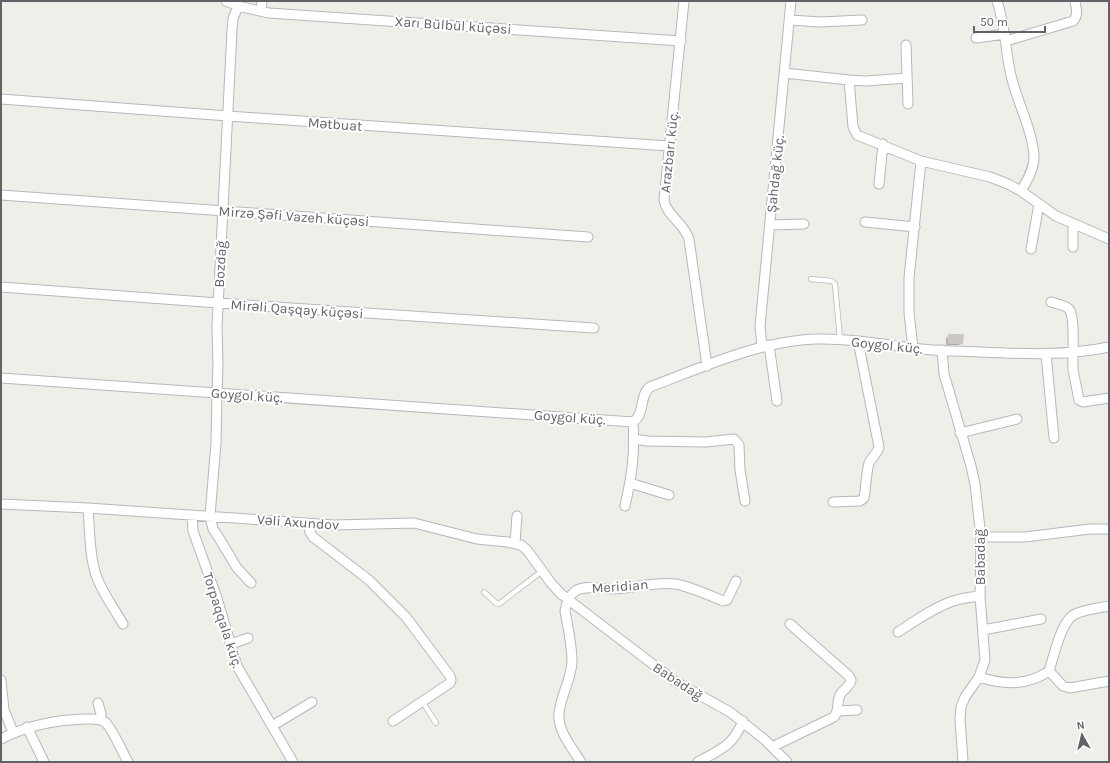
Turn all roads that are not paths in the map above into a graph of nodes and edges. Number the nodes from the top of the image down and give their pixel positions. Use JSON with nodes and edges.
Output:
{"nodes":[{"id":1,"x":226,"y":1,"type":"edge"},
{"id":2,"x":262,"y":1,"type":"edge"},
{"id":3,"x":684,"y":1,"type":"edge"},
{"id":4,"x":791,"y":1,"type":"edge"},
{"id":5,"x":997,"y":1,"type":"edge"},
{"id":6,"x":1075,"y":1,"type":"edge"},
{"id":7,"x":238,"y":6,"type":"junction"},
{"id":8,"x":261,"y":11,"type":"junction"},
{"id":9,"x":789,"y":20,"type":"junction"},
{"id":10,"x":862,"y":20,"type":"dead end"},
{"id":11,"x":1006,"y":37,"type":"junction"},
{"id":12,"x":976,"y":38,"type":"dead end"},
{"id":13,"x":680,"y":41,"type":"junction"},
{"id":14,"x":906,"y":45,"type":"dead end"},
{"id":15,"x":784,"y":73,"type":"junction"},
{"id":16,"x":907,"y":78,"type":"junction"},
{"id":17,"x":849,"y":80,"type":"junction"},
{"id":18,"x":1,"y":99,"type":"edge"},
{"id":19,"x":908,"y":104,"type":"dead end"},
{"id":20,"x":228,"y":116,"type":"junction"},
{"id":21,"x":882,"y":144,"type":"junction"},
{"id":22,"x":670,"y":146,"type":"junction"},
{"id":23,"x":921,"y":161,"type":"junction"},
{"id":24,"x":879,"y":184,"type":"dead end"},
{"id":25,"x":1021,"y":191,"type":"junction"},
{"id":26,"x":1,"y":195,"type":"edge"},
{"id":27,"x":1039,"y":204,"type":"junction"},
{"id":28,"x":224,"y":210,"type":"junction"},
{"id":29,"x":865,"y":222,"type":"dead end"},
{"id":30,"x":804,"y":224,"type":"dead end"},
{"id":31,"x":1073,"y":224,"type":"junction"},
{"id":32,"x":770,"y":225,"type":"junction"},
{"id":33,"x":915,"y":227,"type":"junction"},
{"id":34,"x":588,"y":237,"type":"dead end"},
{"id":35,"x":1109,"y":239,"type":"edge"},
{"id":36,"x":1073,"y":246,"type":"dead end"},
{"id":37,"x":1031,"y":249,"type":"dead end"},
{"id":38,"x":811,"y":279,"type":"dead end"},
{"id":39,"x":1,"y":287,"type":"edge"},
{"id":40,"x":1052,"y":302,"type":"dead end"},
{"id":41,"x":218,"y":303,"type":"junction"},
{"id":42,"x":594,"y":328,"type":"dead end"},
{"id":43,"x":840,"y":339,"type":"junction"},
{"id":44,"x":858,"y":341,"type":"junction"},
{"id":45,"x":765,"y":346,"type":"junction"},
{"id":46,"x":1109,"y":347,"type":"edge"},
{"id":47,"x":913,"y":348,"type":"junction"},
{"id":48,"x":942,"y":350,"type":"junction"},
{"id":49,"x":1073,"y":353,"type":"junction"},
{"id":50,"x":1046,"y":354,"type":"junction"},
{"id":51,"x":708,"y":366,"type":"junction"},
{"id":52,"x":1,"y":378,"type":"edge"},
{"id":53,"x":217,"y":393,"type":"junction"},
{"id":54,"x":1109,"y":398,"type":"edge"},
{"id":55,"x":777,"y":401,"type":"dead end"},
{"id":56,"x":1016,"y":418,"type":"dead end"},
{"id":57,"x":633,"y":422,"type":"junction"},
{"id":58,"x":960,"y":434,"type":"junction"},
{"id":59,"x":1054,"y":438,"type":"dead end"},
{"id":60,"x":634,"y":439,"type":"junction"},
{"id":61,"x":630,"y":483,"type":"junction"},
{"id":62,"x":669,"y":495,"type":"dead end"},
{"id":63,"x":746,"y":501,"type":"dead end"},
{"id":64,"x":834,"y":502,"type":"dead end"},
{"id":65,"x":1,"y":504,"type":"edge"},
{"id":66,"x":625,"y":506,"type":"dead end"},
{"id":67,"x":88,"y":508,"type":"junction"},
{"id":68,"x":192,"y":515,"type":"junction"},
{"id":69,"x":210,"y":516,"type":"junction"},
{"id":70,"x":517,"y":516,"type":"dead end"},
{"id":71,"x":308,"y":524,"type":"junction"},
{"id":72,"x":1109,"y":529,"type":"edge"},
{"id":73,"x":981,"y":537,"type":"junction"},
{"id":74,"x":515,"y":543,"type":"junction"},
{"id":75,"x":542,"y":571,"type":"junction"},
{"id":76,"x":736,"y":581,"type":"dead end"},
{"id":77,"x":251,"y":583,"type":"dead end"},
{"id":78,"x":484,"y":592,"type":"dead end"},
{"id":79,"x":980,"y":596,"type":"junction"},
{"id":80,"x":568,"y":600,"type":"junction"},
{"id":81,"x":1109,"y":606,"type":"edge"},
{"id":82,"x":1041,"y":618,"type":"dead end"},
{"id":83,"x":123,"y":624,"type":"dead end"},
{"id":84,"x":790,"y":624,"type":"dead end"},
{"id":85,"x":983,"y":630,"type":"junction"},
{"id":86,"x":898,"y":632,"type":"dead end"},
{"id":87,"x":248,"y":638,"type":"dead end"},
{"id":88,"x":231,"y":644,"type":"junction"},
{"id":89,"x":1050,"y":671,"type":"junction"},
{"id":90,"x":979,"y":677,"type":"junction"},
{"id":91,"x":1,"y":680,"type":"edge"},
{"id":92,"x":1109,"y":682,"type":"edge"},
{"id":93,"x":422,"y":701,"type":"junction"},
{"id":94,"x":312,"y":702,"type":"dead end"},
{"id":95,"x":98,"y":703,"type":"dead end"},
{"id":96,"x":857,"y":710,"type":"dead end"},
{"id":97,"x":838,"y":711,"type":"junction"},
{"id":98,"x":101,"y":720,"type":"junction"},
{"id":99,"x":393,"y":721,"type":"dead end"},
{"id":100,"x":743,"y":722,"type":"junction"},
{"id":101,"x":436,"y":723,"type":"dead end"},
{"id":102,"x":272,"y":726,"type":"junction"},
{"id":103,"x":27,"y":727,"type":"junction"},
{"id":104,"x":13,"y":732,"type":"junction"},
{"id":105,"x":1,"y":739,"type":"edge"},
{"id":106,"x":772,"y":747,"type":"junction"},
{"id":107,"x":44,"y":762,"type":"edge"},
{"id":108,"x":128,"y":762,"type":"edge"},
{"id":109,"x":293,"y":762,"type":"edge"},
{"id":110,"x":581,"y":762,"type":"edge"},
{"id":111,"x":698,"y":762,"type":"edge"},
{"id":112,"x":787,"y":762,"type":"edge"},
{"id":113,"x":963,"y":762,"type":"edge"}],
"edges":[{"from":1,"to":7,"type":"street","name":"Xarı Bülbül küçəsi"},
{"from":2,"to":8,"type":"street"},
{"from":3,"to":13,"type":"street","name":"Arazbarı küç."},
{"from":4,"to":9,"type":"street","name":"Şahdağ küç."},
{"from":5,"to":11,"type":"street"},
{"from":6,"to":11,"type":"street"},
{"from":7,"to":8,"type":"street","name":"Xarı Bülbül küçəsi"},
{"from":7,"to":20,"type":"street","name":"Bozdağ"},
{"from":8,"to":13,"type":"street","name":"Xarı Bülbül küçəsi"},
{"from":9,"to":10,"type":"street"},
{"from":9,"to":15,"type":"street","name":"Şahdağ küç."},
{"from":11,"to":12,"type":"street"},
{"from":11,"to":25,"type":"street"},
{"from":13,"to":22,"type":"street","name":"Arazbarı küç."},
{"from":14,"to":16,"type":"street"},
{"from":15,"to":17,"type":"street"},
{"from":15,"to":32,"type":"street","name":"Şahdağ küç."},
{"from":16,"to":17,"type":"street"},
{"from":16,"to":19,"type":"street"},
{"from":17,"to":21,"type":"street"},
{"from":18,"to":20,"type":"street","name":"Mətbuat"},
{"from":20,"to":22,"type":"street","name":"Mətbuat"},
{"from":20,"to":28,"type":"street","name":"Bozdağ"},
{"from":21,"to":23,"type":"street"},
{"from":21,"to":24,"type":"street"},
{"from":22,"to":51,"type":"street","name":"Arazbarı küç."},
{"from":23,"to":25,"type":"street"},
{"from":23,"to":33,"type":"street"},
{"from":25,"to":27,"type":"street"},
{"from":26,"to":28,"type":"street","name":"Mirzə Şəfi Vazeh küçəsi"},
{"from":27,"to":31,"type":"street"},
{"from":27,"to":37,"type":"street"},
{"from":28,"to":34,"type":"street","name":"Mirzə Şəfi Vazeh küçəsi"},
{"from":28,"to":41,"type":"street","name":"Bozdağ"},
{"from":29,"to":33,"type":"street"},
{"from":30,"to":32,"type":"street"},
{"from":31,"to":35,"type":"street"},
{"from":31,"to":36,"type":"street"},
{"from":32,"to":45,"type":"street","name":"Şahdağ küç."},
{"from":33,"to":47,"type":"street"},
{"from":38,"to":43,"type":"lane"},
{"from":39,"to":41,"type":"street","name":"Mirəli Qaşqay küçəsi"},
{"from":40,"to":49,"type":"street"},
{"from":41,"to":42,"type":"street","name":"Mirəli Qaşqay küçəsi"},
{"from":41,"to":53,"type":"street","name":"Bozdağ"},
{"from":43,"to":44,"type":"street","name":"Goygol küç."},
{"from":43,"to":45,"type":"street","name":"Goygol küç."},
{"from":44,"to":47,"type":"street","name":"Goygol küç."},
{"from":44,"to":64,"type":"street"},
{"from":45,"to":51,"type":"street","name":"Goygol küç."},
{"from":45,"to":55,"type":"street","name":"Şahdağ küç."},
{"from":46,"to":49,"type":"street","name":"Goygol küç."},
{"from":47,"to":48,"type":"street","name":"Goygol küç."},
{"from":48,"to":50,"type":"street","name":"Goygol küç."},
{"from":48,"to":58,"type":"street","name":"Babadağ"},
{"from":49,"to":50,"type":"street","name":"Goygol küç."},
{"from":49,"to":54,"type":"street"},
{"from":50,"to":59,"type":"street"},
{"from":51,"to":57,"type":"street","name":"Goygol küç."},
{"from":52,"to":53,"type":"street","name":"Goygol küç."},
{"from":53,"to":57,"type":"street","name":"Goygol küç."},
{"from":53,"to":69,"type":"street","name":"Bozdağ"},
{"from":56,"to":58,"type":"street"},
{"from":57,"to":60,"type":"street"},
{"from":58,"to":73,"type":"street","name":"Babadağ"},
{"from":60,"to":61,"type":"street"},
{"from":60,"to":63,"type":"street"},
{"from":61,"to":62,"type":"street"},
{"from":61,"to":66,"type":"street"},
{"from":65,"to":67,"type":"street","name":"Vəli Axundov"},
{"from":67,"to":68,"type":"street","name":"Vəli Axundov"},
{"from":67,"to":83,"type":"street"},
{"from":68,"to":69,"type":"street","name":"Vəli Axundov"},
{"from":68,"to":88,"type":"street","name":"Torpaqqala küç."},
{"from":69,"to":71,"type":"street","name":"Vəli Axundov"},
{"from":69,"to":77,"type":"street","name":"Bozdağ"},
{"from":70,"to":74,"type":"street"},
{"from":71,"to":74,"type":"street","name":"Vəli Axundov"},
{"from":71,"to":93,"type":"street"},
{"from":72,"to":73,"type":"street"},
{"from":73,"to":79,"type":"street","name":"Babadağ"},
{"from":74,"to":75,"type":"street"},
{"from":75,"to":78,"type":"lane"},
{"from":75,"to":80,"type":"street"},
{"from":76,"to":80,"type":"street","name":"Meridian"},
{"from":79,"to":85,"type":"street","name":"Babadağ"},
{"from":79,"to":86,"type":"street"},
{"from":80,"to":100,"type":"street","name":"Babadağ"},
{"from":80,"to":110,"type":"street"},
{"from":81,"to":89,"type":"street"},
{"from":82,"to":85,"type":"street"},
{"from":84,"to":97,"type":"street"},
{"from":85,"to":90,"type":"street","name":"Babadağ"},
{"from":87,"to":88,"type":"street"},
{"from":88,"to":102,"type":"street","name":"Torpaqqala küç."},
{"from":89,"to":90,"type":"street"},
{"from":89,"to":92,"type":"street"},
{"from":90,"to":113,"type":"street","name":"Babadağ"},
{"from":91,"to":104,"type":"street"},
{"from":93,"to":99,"type":"street"},
{"from":93,"to":101,"type":"lane"},
{"from":94,"to":102,"type":"street"},
{"from":95,"to":98,"type":"street"},
{"from":96,"to":97,"type":"street"},
{"from":97,"to":106,"type":"street"},
{"from":98,"to":103,"type":"street"},
{"from":98,"to":108,"type":"street"},
{"from":100,"to":106,"type":"street","name":"Babadağ"},
{"from":100,"to":111,"type":"street"},
{"from":102,"to":109,"type":"street","name":"Torpaqqala küç."},
{"from":103,"to":104,"type":"street"},
{"from":103,"to":107,"type":"street"},
{"from":104,"to":105,"type":"street"},
{"from":106,"to":112,"type":"street","name":"Babadağ"}]}
